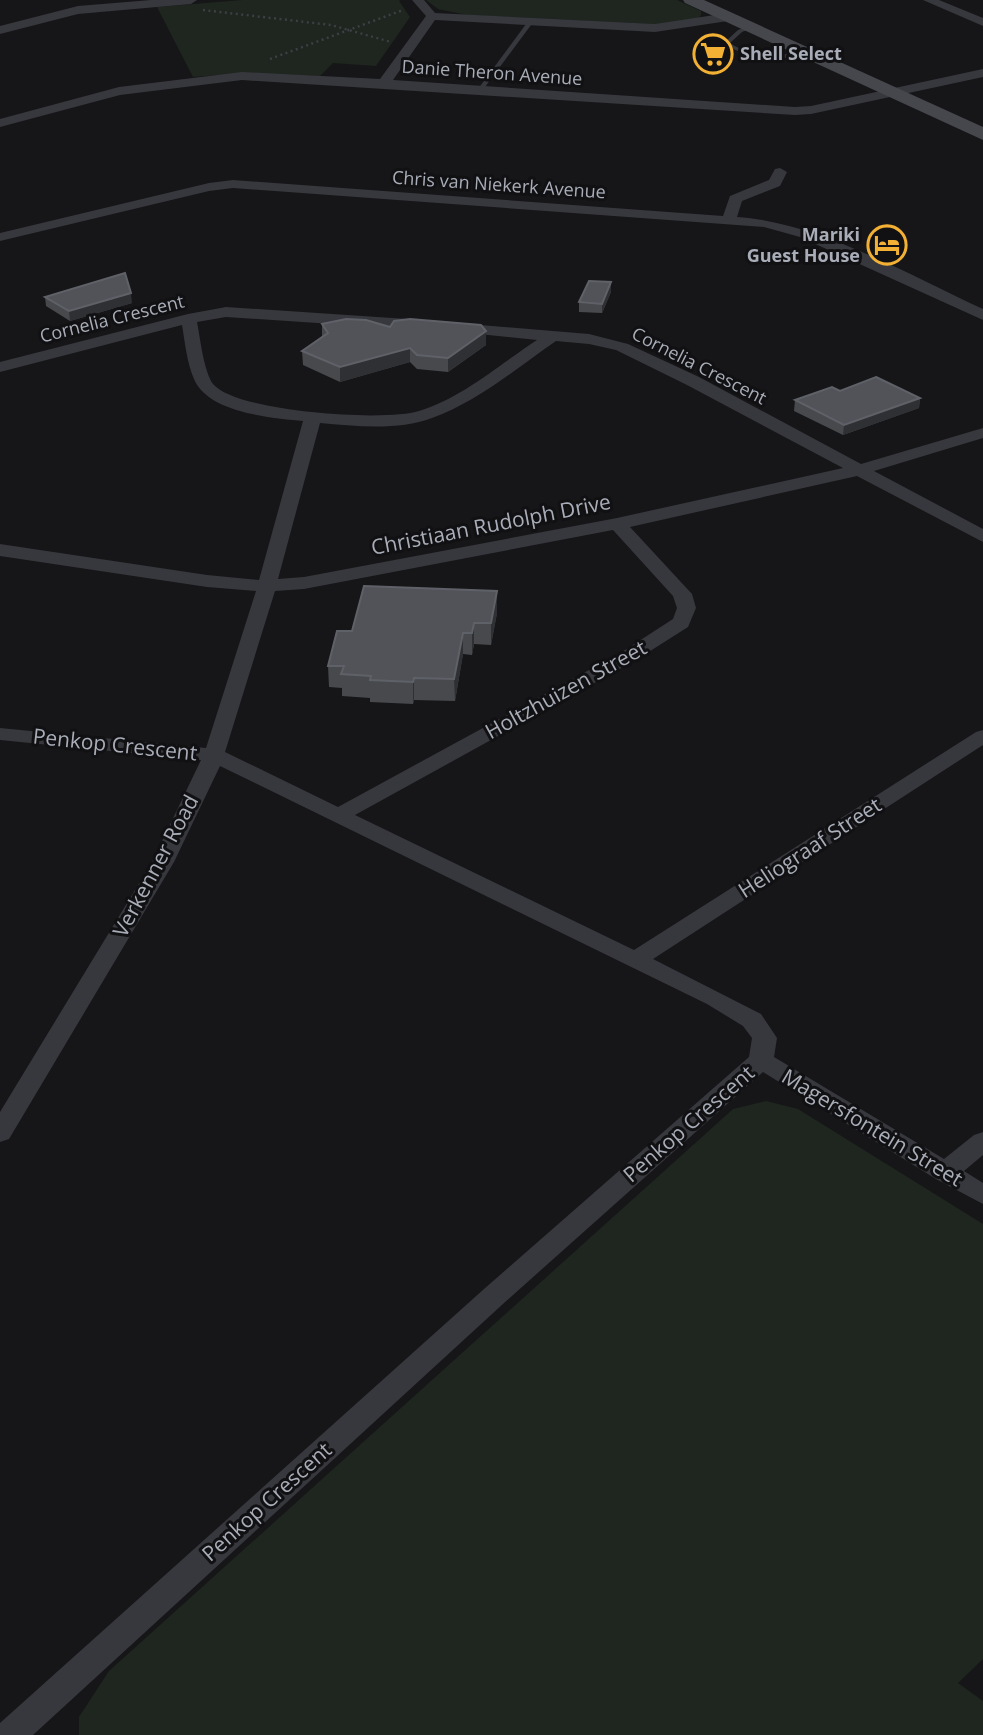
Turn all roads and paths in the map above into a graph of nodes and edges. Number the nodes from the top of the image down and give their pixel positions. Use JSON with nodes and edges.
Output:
{"nodes":[{"id":1,"x":691,"y":0,"type":"edge"},
{"id":2,"x":929,"y":0,"type":"edge"},
{"id":3,"x":419,"y":2,"type":"edge"},
{"id":4,"x":193,"y":5,"type":"edge"},
{"id":5,"x":432,"y":16,"type":"junction"},
{"id":6,"x":728,"y":17,"type":"junction"},
{"id":7,"x":531,"y":22,"type":"junction"},
{"id":8,"x":983,"y":22,"type":"edge"},
{"id":9,"x":750,"y":27,"type":"junction"},
{"id":10,"x":0,"y":30,"type":"edge"},
{"id":11,"x":349,"y":30,"type":"junction"},
{"id":12,"x":409,"y":47,"type":"junction"},
{"id":13,"x":812,"y":55,"type":"junction"},
{"id":14,"x":983,"y":73,"type":"edge"},
{"id":15,"x":242,"y":76,"type":"junction"},
{"id":16,"x":384,"y":82,"type":"junction"},
{"id":17,"x":480,"y":90,"type":"junction"},
{"id":18,"x":894,"y":93,"type":"junction"},
{"id":19,"x":0,"y":123,"type":"edge"},
{"id":20,"x":983,"y":134,"type":"edge"},
{"id":21,"x":780,"y":172,"type":"dead end"},
{"id":22,"x":727,"y":221,"type":"junction"},
{"id":23,"x":0,"y":237,"type":"edge"},
{"id":24,"x":983,"y":315,"type":"edge"},
{"id":25,"x":188,"y":319,"type":"junction"},
{"id":26,"x":553,"y":336,"type":"junction"},
{"id":27,"x":0,"y":367,"type":"edge"},
{"id":28,"x":313,"y":416,"type":"junction"},
{"id":29,"x":983,"y":433,"type":"edge"},
{"id":30,"x":858,"y":470,"type":"junction"},
{"id":31,"x":617,"y":524,"type":"junction"},
{"id":32,"x":983,"y":536,"type":"edge"},
{"id":33,"x":0,"y":550,"type":"edge"},
{"id":34,"x":267,"y":586,"type":"junction"},
{"id":35,"x":0,"y":734,"type":"edge"},
{"id":36,"x":983,"y":736,"type":"edge"},
{"id":37,"x":214,"y":755,"type":"junction"},
{"id":38,"x":337,"y":816,"type":"junction"},
{"id":39,"x":637,"y":959,"type":"junction"},
{"id":40,"x":761,"y":1060,"type":"junction"},
{"id":41,"x":0,"y":1133,"type":"edge"},
{"id":42,"x":983,"y":1141,"type":"edge"},
{"id":43,"x":945,"y":1172,"type":"junction"},
{"id":44,"x":983,"y":1195,"type":"edge"},
{"id":45,"x":10,"y":1735,"type":"edge"}],
"edges":[{"from":1,"to":6,"type":"street"},
{"from":2,"to":8,"type":"street"},
{"from":3,"to":5,"type":"street"},
{"from":3,"to":11,"type":"path"},
{"from":4,"to":10,"type":"street"},
{"from":4,"to":11,"type":"path"},
{"from":5,"to":7,"type":"street"},
{"from":5,"to":12,"type":"street"},
{"from":6,"to":7,"type":"street"},
{"from":6,"to":9,"type":"street"},
{"from":7,"to":17,"type":"lane"},
{"from":9,"to":13,"type":"street"},
{"from":9,"to":13,"type":"lane"},
{"from":11,"to":12,"type":"path"},
{"from":11,"to":15,"type":"path"},
{"from":12,"to":16,"type":"street"},
{"from":13,"to":18,"type":"street"},
{"from":14,"to":18,"type":"street","name":"Danie Theron Avenue"},
{"from":15,"to":16,"type":"street","name":"Danie Theron Avenue"},
{"from":15,"to":19,"type":"street","name":"Danie Theron Avenue"},
{"from":16,"to":17,"type":"street","name":"Danie Theron Avenue"},
{"from":17,"to":18,"type":"street","name":"Danie Theron Avenue"},
{"from":18,"to":20,"type":"street"},
{"from":21,"to":22,"type":"street"},
{"from":22,"to":23,"type":"street","name":"Chris van Niekerk Avenue"},
{"from":22,"to":24,"type":"street","name":"Chris van Niekerk Avenue"},
{"from":25,"to":26,"type":"street","name":"Cornelia Crescent"},
{"from":25,"to":27,"type":"street","name":"Cornelia Crescent"},
{"from":25,"to":28,"type":"street"},
{"from":26,"to":28,"type":"street"},
{"from":26,"to":30,"type":"street","name":"Cornelia Crescent"},
{"from":28,"to":34,"type":"street","name":"Verkenner Road"},
{"from":29,"to":30,"type":"street","name":"Christiaan Rudolph Drive"},
{"from":30,"to":31,"type":"street","name":"Christiaan Rudolph Drive"},
{"from":30,"to":32,"type":"street","name":"Cornelia Crescent"},
{"from":31,"to":34,"type":"street","name":"Christiaan Rudolph Drive"},
{"from":31,"to":38,"type":"street","name":"Holtzhuizen Street"},
{"from":33,"to":34,"type":"street","name":"Christiaan Rudolph Drive"},
{"from":34,"to":37,"type":"street","name":"Verkenner Road"},
{"from":35,"to":37,"type":"street","name":"Penkop Crescent"},
{"from":36,"to":39,"type":"street","name":"Heliograaf Street"},
{"from":37,"to":38,"type":"street","name":"Penkop Crescent"},
{"from":37,"to":41,"type":"street","name":"Verkenner Road"},
{"from":38,"to":39,"type":"street","name":"Penkop Crescent"},
{"from":39,"to":40,"type":"street","name":"Penkop Crescent"},
{"from":40,"to":43,"type":"street","name":"Magersfontein Street"},
{"from":40,"to":45,"type":"street","name":"Penkop Crescent"},
{"from":42,"to":43,"type":"street"},
{"from":43,"to":44,"type":"street","name":"Magersfontein Street"}]}
